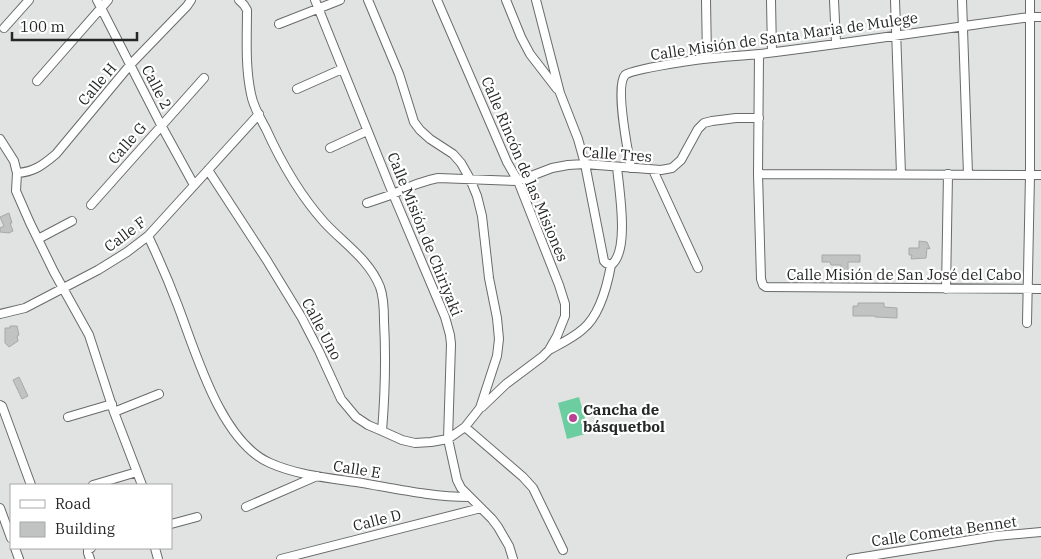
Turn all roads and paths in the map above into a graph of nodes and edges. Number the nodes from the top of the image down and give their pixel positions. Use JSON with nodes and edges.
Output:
{"nodes":[{"id":1,"x":29,"y":0,"type":"edge"},
{"id":2,"x":97,"y":0,"type":"edge"},
{"id":3,"x":108,"y":0,"type":"edge"},
{"id":4,"x":191,"y":0,"type":"edge"},
{"id":5,"x":239,"y":0,"type":"edge"},
{"id":6,"x":315,"y":0,"type":"edge"},
{"id":7,"x":340,"y":0,"type":"edge"},
{"id":8,"x":368,"y":0,"type":"edge"},
{"id":9,"x":437,"y":0,"type":"edge"},
{"id":10,"x":506,"y":0,"type":"edge"},
{"id":11,"x":536,"y":0,"type":"edge"},
{"id":12,"x":706,"y":0,"type":"edge"},
{"id":13,"x":770,"y":0,"type":"edge"},
{"id":14,"x":834,"y":0,"type":"edge"},
{"id":15,"x":895,"y":0,"type":"edge"},
{"id":16,"x":962,"y":0,"type":"edge"},
{"id":17,"x":1030,"y":0,"type":"edge"},
{"id":18,"x":101,"y":9,"type":"junction"},
{"id":19,"x":318,"y":10,"type":"junction"},
{"id":20,"x":1030,"y":17,"type":"junction"},
{"id":21,"x":1041,"y":17,"type":"edge"},
{"id":22,"x":280,"y":24,"type":"dead end"},
{"id":23,"x":963,"y":26,"type":"junction"},
{"id":24,"x":4,"y":28,"type":"dead end"},
{"id":25,"x":896,"y":35,"type":"junction"},
{"id":26,"x":836,"y":43,"type":"junction"},
{"id":27,"x":772,"y":52,"type":"junction"},
{"id":28,"x":759,"y":54,"type":"junction"},
{"id":29,"x":707,"y":58,"type":"junction"},
{"id":30,"x":130,"y":65,"type":"junction"},
{"id":31,"x":342,"y":70,"type":"junction"},
{"id":32,"x":204,"y":78,"type":"dead end"},
{"id":33,"x":37,"y":82,"type":"dead end"},
{"id":34,"x":297,"y":89,"type":"dead end"},
{"id":35,"x":560,"y":93,"type":"junction"},
{"id":36,"x":259,"y":114,"type":"junction"},
{"id":37,"x":759,"y":118,"type":"junction"},
{"id":38,"x":161,"y":125,"type":"junction"},
{"id":39,"x":367,"y":131,"type":"junction"},
{"id":40,"x":0,"y":139,"type":"edge"},
{"id":41,"x":330,"y":148,"type":"dead end"},
{"id":42,"x":585,"y":164,"type":"junction"},
{"id":43,"x":617,"y":167,"type":"junction"},
{"id":44,"x":631,"y":168,"type":"junction"},
{"id":45,"x":208,"y":170,"type":"junction"},
{"id":46,"x":653,"y":170,"type":"junction"},
{"id":47,"x":17,"y":173,"type":"junction"},
{"id":48,"x":758,"y":174,"type":"junction"},
{"id":49,"x":901,"y":174,"type":"junction"},
{"id":50,"x":948,"y":174,"type":"junction"},
{"id":51,"x":968,"y":174,"type":"junction"},
{"id":52,"x":1030,"y":175,"type":"junction"},
{"id":53,"x":1041,"y":175,"type":"edge"},
{"id":54,"x":470,"y":179,"type":"junction"},
{"id":55,"x":518,"y":181,"type":"junction"},
{"id":56,"x":194,"y":185,"type":"junction"},
{"id":57,"x":393,"y":194,"type":"junction"},
{"id":58,"x":367,"y":203,"type":"dead end"},
{"id":59,"x":92,"y":205,"type":"dead end"},
{"id":60,"x":72,"y":221,"type":"dead end"},
{"id":61,"x":148,"y":236,"type":"junction"},
{"id":62,"x":38,"y":239,"type":"junction"},
{"id":63,"x":611,"y":265,"type":"junction"},
{"id":64,"x":698,"y":268,"type":"dead end"},
{"id":65,"x":64,"y":288,"type":"junction"},
{"id":66,"x":946,"y":289,"type":"junction"},
{"id":67,"x":1028,"y":289,"type":"junction"},
{"id":68,"x":1041,"y":289,"type":"edge"},
{"id":69,"x":0,"y":314,"type":"edge"},
{"id":70,"x":1027,"y":324,"type":"dead end"},
{"id":71,"x":546,"y":352,"type":"junction"},
{"id":72,"x":159,"y":394,"type":"dead end"},
{"id":73,"x":0,"y":404,"type":"edge"},
{"id":74,"x":113,"y":408,"type":"junction"},
{"id":75,"x":480,"y":408,"type":"junction"},
{"id":76,"x":68,"y":417,"type":"dead end"},
{"id":77,"x":465,"y":427,"type":"junction"},
{"id":78,"x":382,"y":431,"type":"junction"},
{"id":79,"x":448,"y":439,"type":"junction"},
{"id":80,"x":137,"y":472,"type":"junction"},
{"id":81,"x":317,"y":476,"type":"junction"},
{"id":82,"x":31,"y":484,"type":"edge"},
{"id":83,"x":96,"y":484,"type":"edge"},
{"id":84,"x":142,"y":484,"type":"edge"},
{"id":85,"x":469,"y":497,"type":"junction"},
{"id":86,"x":246,"y":507,"type":"dead end"},
{"id":87,"x":481,"y":508,"type":"junction"},
{"id":88,"x":1,"y":512,"type":"edge"},
{"id":89,"x":197,"y":517,"type":"dead end"},
{"id":90,"x":172,"y":524,"type":"edge"},
{"id":91,"x":1041,"y":532,"type":"edge"},
{"id":92,"x":10,"y":535,"type":"edge"},
{"id":93,"x":563,"y":550,"type":"dead end"},
{"id":94,"x":860,"y":558,"type":"edge"},
{"id":95,"x":281,"y":559,"type":"edge"},
{"id":96,"x":513,"y":559,"type":"edge"},
{"id":97,"x":851,"y":559,"type":"edge"}],
"edges":[{"from":1,"to":24,"type":"street"},
{"from":2,"to":18,"type":"street","name":"Calle 2"},
{"from":3,"to":18,"type":"street"},
{"from":4,"to":30,"type":"street","name":"Calle H"},
{"from":5,"to":36,"type":"street"},
{"from":6,"to":19,"type":"street","name":"Calle Misión de Chiriyaki"},
{"from":7,"to":19,"type":"street"},
{"from":8,"to":54,"type":"street"},
{"from":9,"to":55,"type":"street","name":"Calle Rincón de las Misiones"},
{"from":10,"to":35,"type":"street"},
{"from":11,"to":35,"type":"street"},
{"from":12,"to":29,"type":"street"},
{"from":13,"to":27,"type":"street"},
{"from":14,"to":26,"type":"street"},
{"from":15,"to":25,"type":"street"},
{"from":16,"to":23,"type":"street"},
{"from":17,"to":20,"type":"street"},
{"from":18,"to":30,"type":"street","name":"Calle 2"},
{"from":18,"to":33,"type":"street"},
{"from":19,"to":22,"type":"street"},
{"from":19,"to":31,"type":"street","name":"Calle Misión de Chiriyaki"},
{"from":20,"to":21,"type":"street","name":"Calle Misión de Santa Maria de Mulege"},
{"from":20,"to":23,"type":"street","name":"Calle Misión de Santa Maria de Mulege"},
{"from":20,"to":52,"type":"street"},
{"from":23,"to":25,"type":"street","name":"Calle Misión de Santa Maria de Mulege"},
{"from":23,"to":51,"type":"street"},
{"from":25,"to":26,"type":"street","name":"Calle Misión de Santa Maria de Mulege"},
{"from":25,"to":49,"type":"street"},
{"from":26,"to":27,"type":"street","name":"Calle Misión de Santa Maria de Mulege"},
{"from":27,"to":28,"type":"street","name":"Calle Misión de Santa Maria de Mulege"},
{"from":28,"to":29,"type":"street","name":"Calle Misión de Santa Maria de Mulege"},
{"from":28,"to":37,"type":"street"},
{"from":29,"to":44,"type":"street","name":"Calle Misión de Santa Maria de Mulege"},
{"from":30,"to":38,"type":"street","name":"Calle 2"},
{"from":30,"to":47,"type":"street","name":"Calle H"},
{"from":31,"to":34,"type":"street"},
{"from":31,"to":39,"type":"street","name":"Calle Misión de Chiriyaki"},
{"from":32,"to":38,"type":"street","name":"Calle G"},
{"from":35,"to":42,"type":"street"},
{"from":36,"to":45,"type":"street","name":"Calle F"},
{"from":36,"to":78,"type":"street"},
{"from":37,"to":46,"type":"street","name":"Calle Tres"},
{"from":37,"to":48,"type":"street"},
{"from":38,"to":56,"type":"street","name":"Calle 2"},
{"from":38,"to":59,"type":"street","name":"Calle G"},
{"from":39,"to":41,"type":"street"},
{"from":39,"to":57,"type":"street","name":"Calle Misión de Chiriyaki"},
{"from":40,"to":47,"type":"street"},
{"from":42,"to":43,"type":"street","name":"Calle Tres"},
{"from":42,"to":55,"type":"street","name":"Calle Tres"},
{"from":42,"to":63,"type":"street"},
{"from":43,"to":44,"type":"street","name":"Calle Tres"},
{"from":43,"to":63,"type":"street"},
{"from":44,"to":46,"type":"street","name":"Calle Tres"},
{"from":45,"to":56,"type":"street","name":"Calle F"},
{"from":45,"to":78,"type":"street","name":"Calle Uno"},
{"from":46,"to":64,"type":"street"},
{"from":47,"to":62,"type":"street"},
{"from":48,"to":49,"type":"street"},
{"from":48,"to":66,"type":"street","name":"Calle Misión de San José del Cabo"},
{"from":49,"to":50,"type":"street"},
{"from":50,"to":51,"type":"street"},
{"from":50,"to":66,"type":"street"},
{"from":51,"to":52,"type":"street"},
{"from":52,"to":53,"type":"street"},
{"from":52,"to":67,"type":"street"},
{"from":54,"to":55,"type":"street","name":"Calle Tres"},
{"from":54,"to":57,"type":"street","name":"Calle Tres"},
{"from":54,"to":75,"type":"street"},
{"from":55,"to":71,"type":"street","name":"Calle Rincón de las Misiones"},
{"from":56,"to":61,"type":"street","name":"Calle F"},
{"from":57,"to":58,"type":"street","name":"Calle Tres"},
{"from":57,"to":79,"type":"street","name":"Calle Misión de Chiriyaki"},
{"from":60,"to":62,"type":"street"},
{"from":61,"to":65,"type":"street","name":"Calle F"},
{"from":61,"to":81,"type":"street"},
{"from":62,"to":65,"type":"street"},
{"from":63,"to":71,"type":"street"},
{"from":65,"to":69,"type":"street","name":"Calle F"},
{"from":65,"to":74,"type":"street"},
{"from":66,"to":67,"type":"street","name":"Calle Misión de San José del Cabo"},
{"from":67,"to":68,"type":"street","name":"Calle Misión de San José del Cabo"},
{"from":67,"to":70,"type":"street"},
{"from":71,"to":75,"type":"street","name":"Calle Rincón de las Misiones"},
{"from":72,"to":74,"type":"street"},
{"from":73,"to":82,"type":"street"},
{"from":74,"to":76,"type":"street"},
{"from":74,"to":80,"type":"street"},
{"from":75,"to":77,"type":"street"},
{"from":77,"to":79,"type":"street"},
{"from":77,"to":93,"type":"street"},
{"from":78,"to":79,"type":"street","name":"Calle Uno"},
{"from":79,"to":85,"type":"street","name":"Calle Misión de Chiriyaki"},
{"from":80,"to":83,"type":"street"},
{"from":80,"to":84,"type":"street"},
{"from":81,"to":85,"type":"street","name":"Calle E"},
{"from":81,"to":86,"type":"street","name":"Calle E"},
{"from":85,"to":87,"type":"street","name":"Calle Misión de Chiriyaki"},
{"from":87,"to":95,"type":"street","name":"Calle D"},
{"from":87,"to":96,"type":"street","name":"Calle Misión de Chiriyaki"},
{"from":88,"to":92,"type":"street"},
{"from":89,"to":90,"type":"street"},
{"from":91,"to":94,"type":"street","name":"Calle Cometa Bennet"},
{"from":94,"to":97,"type":"street","name":"Calle Cometa Bennet"}]}
